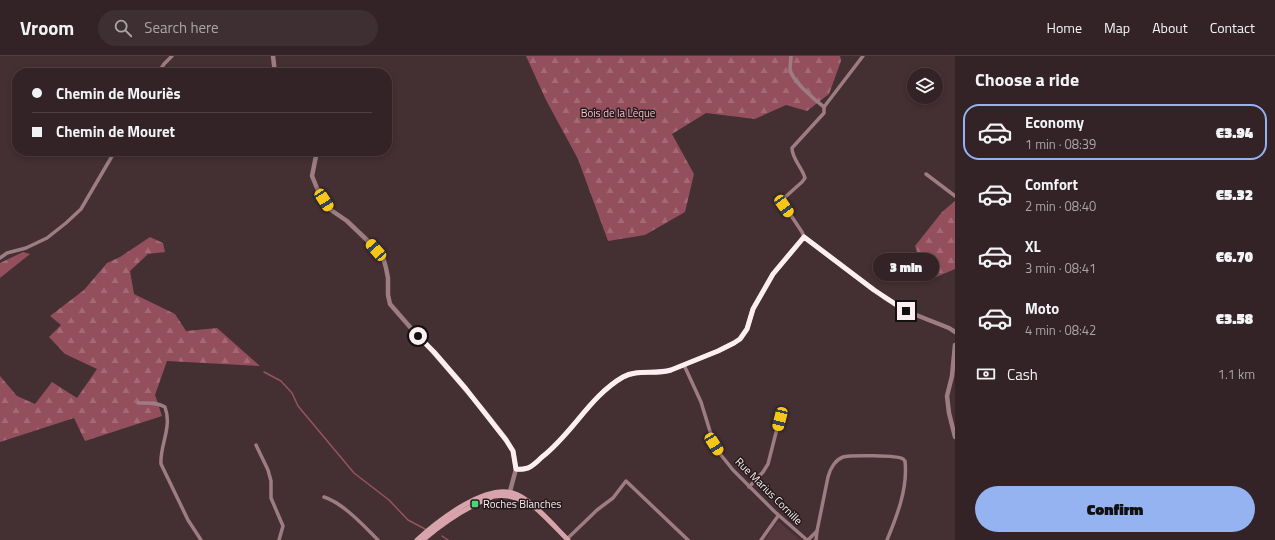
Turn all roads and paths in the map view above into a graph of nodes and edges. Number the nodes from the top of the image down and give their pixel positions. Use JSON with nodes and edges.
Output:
{"nodes":[{"id":1,"x":172,"y":56,"type":"edge"},
{"id":2,"x":273,"y":56,"type":"edge"},
{"id":3,"x":791,"y":56,"type":"edge"},
{"id":4,"x":863,"y":56,"type":"edge"},
{"id":5,"x":161,"y":68,"type":"edge"},
{"id":6,"x":275,"y":68,"type":"edge"},
{"id":7,"x":824,"y":107,"type":"junction"},
{"id":8,"x":112,"y":156,"type":"edge"},
{"id":9,"x":316,"y":156,"type":"edge"},
{"id":10,"x":926,"y":174,"type":"dead end"},
{"id":11,"x":955,"y":196,"type":"edge"},
{"id":12,"x":804,"y":237,"type":"junction"},
{"id":13,"x":0,"y":258,"type":"edge"},
{"id":14,"x":955,"y":332,"type":"edge"},
{"id":15,"x":955,"y":345,"type":"edge"},
{"id":16,"x":684,"y":364,"type":"junction"},
{"id":17,"x":138,"y":403,"type":"dead end"},
{"id":18,"x":781,"y":413,"type":"dead end"},
{"id":19,"x":955,"y":437,"type":"edge"},
{"id":20,"x":256,"y":445,"type":"dead end"},
{"id":21,"x":516,"y":469,"type":"junction"},
{"id":22,"x":749,"y":487,"type":"junction"},
{"id":23,"x":510,"y":494,"type":"junction"},
{"id":24,"x":324,"y":497,"type":"dead end"},
{"id":25,"x":778,"y":516,"type":"junction"},
{"id":26,"x":817,"y":531,"type":"junction"},
{"id":27,"x":201,"y":540,"type":"edge"},
{"id":28,"x":279,"y":540,"type":"edge"},
{"id":29,"x":378,"y":540,"type":"edge"},
{"id":30,"x":417,"y":540,"type":"edge"},
{"id":31,"x":423,"y":540,"type":"edge"},
{"id":32,"x":567,"y":540,"type":"edge"},
{"id":33,"x":688,"y":540,"type":"edge"},
{"id":34,"x":761,"y":540,"type":"edge"},
{"id":35,"x":807,"y":540,"type":"edge"},
{"id":36,"x":816,"y":540,"type":"edge"},
{"id":37,"x":887,"y":540,"type":"edge"}],
"edges":[{"from":1,"to":5,"type":"street"},
{"from":2,"to":6,"type":"street"},
{"from":3,"to":7,"type":"street"},
{"from":4,"to":7,"type":"street"},
{"from":7,"to":12,"type":"street"},
{"from":8,"to":13,"type":"street"},
{"from":9,"to":21,"type":"street"},
{"from":10,"to":11,"type":"street"},
{"from":12,"to":14,"type":"street"},
{"from":12,"to":16,"type":"street"},
{"from":15,"to":19,"type":"street"},
{"from":16,"to":21,"type":"street"},
{"from":16,"to":22,"type":"street","name":"Rue Marius Cornille"},
{"from":17,"to":27,"type":"street"},
{"from":18,"to":22,"type":"street"},
{"from":20,"to":28,"type":"street"},
{"from":21,"to":23,"type":"street"},
{"from":22,"to":25,"type":"street","name":"Rue Marius Cornille"},
{"from":23,"to":30,"type":"main road"},
{"from":23,"to":31,"type":"main road"},
{"from":23,"to":32,"type":"main road"},
{"from":24,"to":29,"type":"street"},
{"from":25,"to":34,"type":"street"},
{"from":25,"to":35,"type":"street","name":"Rue Marius Cornille"},
{"from":26,"to":35,"type":"street"},
{"from":26,"to":36,"type":"street"},
{"from":26,"to":37,"type":"street"},
{"from":32,"to":33,"type":"street"}]}
